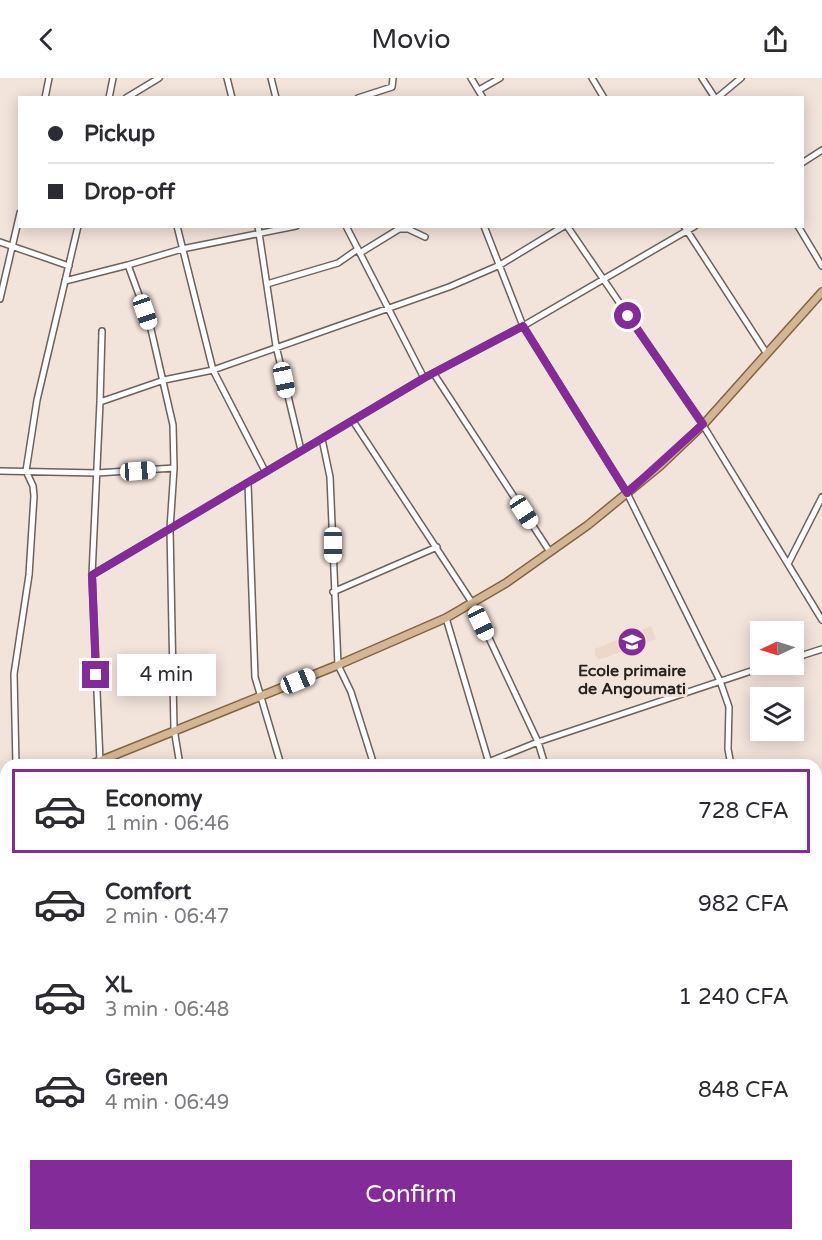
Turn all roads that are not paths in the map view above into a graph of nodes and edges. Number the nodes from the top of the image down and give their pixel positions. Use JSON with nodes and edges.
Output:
{"nodes":[{"id":1,"x":49,"y":78,"type":"edge"},
{"id":2,"x":113,"y":78,"type":"edge"},
{"id":3,"x":159,"y":78,"type":"edge"},
{"id":4,"x":227,"y":78,"type":"edge"},
{"id":5,"x":271,"y":78,"type":"edge"},
{"id":6,"x":393,"y":78,"type":"edge"},
{"id":7,"x":471,"y":78,"type":"edge"},
{"id":8,"x":500,"y":78,"type":"edge"},
{"id":9,"x":592,"y":78,"type":"edge"},
{"id":10,"x":702,"y":78,"type":"edge"},
{"id":11,"x":741,"y":78,"type":"edge"},
{"id":12,"x":479,"y":90,"type":"junction"},
{"id":13,"x":45,"y":96,"type":"edge"},
{"id":14,"x":109,"y":96,"type":"edge"},
{"id":15,"x":129,"y":96,"type":"edge"},
{"id":16,"x":232,"y":96,"type":"edge"},
{"id":17,"x":276,"y":96,"type":"edge"},
{"id":18,"x":368,"y":96,"type":"edge"},
{"id":19,"x":481,"y":96,"type":"edge"},
{"id":20,"x":603,"y":96,"type":"edge"},
{"id":21,"x":715,"y":96,"type":"edge"},
{"id":22,"x":718,"y":96,"type":"edge"},
{"id":23,"x":822,"y":150,"type":"edge"},
{"id":24,"x":804,"y":162,"type":"edge"},
{"id":25,"x":18,"y":221,"type":"edge"},
{"id":26,"x":78,"y":228,"type":"edge"},
{"id":27,"x":177,"y":228,"type":"edge"},
{"id":28,"x":258,"y":228,"type":"edge"},
{"id":29,"x":287,"y":228,"type":"edge"},
{"id":30,"x":347,"y":228,"type":"edge"},
{"id":31,"x":485,"y":228,"type":"edge"},
{"id":32,"x":563,"y":228,"type":"edge"},
{"id":33,"x":567,"y":228,"type":"edge"},
{"id":34,"x":799,"y":228,"type":"edge"},
{"id":35,"x":686,"y":229,"type":"edge"},
{"id":36,"x":259,"y":234,"type":"junction"},
{"id":37,"x":424,"y":237,"type":"dead end"},
{"id":38,"x":0,"y":243,"type":"edge"},
{"id":39,"x":12,"y":246,"type":"junction"},
{"id":40,"x":182,"y":249,"type":"junction"},
{"id":41,"x":359,"y":251,"type":"junction"},
{"id":42,"x":128,"y":265,"type":"junction"},
{"id":43,"x":500,"y":265,"type":"junction"},
{"id":44,"x":69,"y":266,"type":"junction"},
{"id":45,"x":822,"y":266,"type":"edge"},
{"id":46,"x":603,"y":279,"type":"junction"},
{"id":47,"x":65,"y":281,"type":"junction"},
{"id":48,"x":267,"y":284,"type":"junction"},
{"id":49,"x":822,"y":292,"type":"edge"},
{"id":50,"x":0,"y":299,"type":"edge"},
{"id":51,"x":389,"y":309,"type":"junction"},
{"id":52,"x":523,"y":326,"type":"junction"},
{"id":53,"x":102,"y":331,"type":"dead end"},
{"id":54,"x":276,"y":346,"type":"junction"},
{"id":55,"x":766,"y":354,"type":"junction"},
{"id":56,"x":213,"y":370,"type":"junction"},
{"id":57,"x":434,"y":374,"type":"junction"},
{"id":58,"x":424,"y":378,"type":"junction"},
{"id":59,"x":164,"y":380,"type":"junction"},
{"id":60,"x":100,"y":402,"type":"junction"},
{"id":61,"x":353,"y":421,"type":"junction"},
{"id":62,"x":703,"y":424,"type":"junction"},
{"id":63,"x":322,"y":439,"type":"junction"},
{"id":64,"x":301,"y":450,"type":"junction"},
{"id":65,"x":174,"y":468,"type":"junction"},
{"id":66,"x":0,"y":471,"type":"edge"},
{"id":67,"x":26,"y":471,"type":"junction"},
{"id":68,"x":265,"y":471,"type":"junction"},
{"id":69,"x":97,"y":473,"type":"junction"},
{"id":70,"x":248,"y":483,"type":"junction"},
{"id":71,"x":627,"y":493,"type":"junction"},
{"id":72,"x":822,"y":497,"type":"edge"},
{"id":73,"x":170,"y":529,"type":"junction"},
{"id":74,"x":437,"y":547,"type":"junction"},
{"id":75,"x":550,"y":552,"type":"junction"},
{"id":76,"x":789,"y":562,"type":"junction"},
{"id":77,"x":92,"y":575,"type":"junction"},
{"id":78,"x":333,"y":592,"type":"junction"},
{"id":79,"x":473,"y":604,"type":"junction"},
{"id":80,"x":446,"y":618,"type":"junction"},
{"id":81,"x":822,"y":620,"type":"edge"},
{"id":82,"x":822,"y":649,"type":"edge"},
{"id":83,"x":804,"y":655,"type":"edge"},
{"id":84,"x":338,"y":665,"type":"junction"},
{"id":85,"x":750,"y":671,"type":"edge"},
{"id":86,"x":720,"y":681,"type":"junction"},
{"id":87,"x":259,"y":697,"type":"junction"},
{"id":88,"x":174,"y":729,"type":"junction"},
{"id":89,"x":538,"y":742,"type":"junction"},
{"id":90,"x":16,"y":759,"type":"edge"},
{"id":91,"x":100,"y":759,"type":"edge"},
{"id":92,"x":105,"y":759,"type":"edge"},
{"id":93,"x":179,"y":759,"type":"edge"},
{"id":94,"x":279,"y":759,"type":"edge"},
{"id":95,"x":372,"y":759,"type":"edge"},
{"id":96,"x":488,"y":759,"type":"edge"},
{"id":97,"x":498,"y":759,"type":"edge"},
{"id":98,"x":543,"y":759,"type":"edge"},
{"id":99,"x":730,"y":759,"type":"edge"}],
"edges":[{"from":1,"to":13,"type":"street"},
{"from":2,"to":14,"type":"street"},
{"from":3,"to":15,"type":"street"},
{"from":4,"to":16,"type":"street"},
{"from":5,"to":17,"type":"street"},
{"from":6,"to":18,"type":"street"},
{"from":7,"to":12,"type":"street"},
{"from":8,"to":12,"type":"street"},
{"from":9,"to":20,"type":"street"},
{"from":10,"to":21,"type":"street"},
{"from":11,"to":22,"type":"street"},
{"from":12,"to":19,"type":"street"},
{"from":23,"to":24,"type":"street"},
{"from":25,"to":39,"type":"street"},
{"from":26,"to":44,"type":"street"},
{"from":27,"to":40,"type":"street"},
{"from":28,"to":36,"type":"street"},
{"from":29,"to":36,"type":"street"},
{"from":30,"to":41,"type":"street"},
{"from":31,"to":43,"type":"street"},
{"from":32,"to":43,"type":"street"},
{"from":33,"to":46,"type":"street"},
{"from":34,"to":45,"type":"street"},
{"from":35,"to":46,"type":"street"},
{"from":35,"to":55,"type":"street"},
{"from":36,"to":40,"type":"street"},
{"from":36,"to":48,"type":"street"},
{"from":37,"to":41,"type":"street"},
{"from":38,"to":39,"type":"street"},
{"from":39,"to":44,"type":"street"},
{"from":39,"to":50,"type":"street"},
{"from":40,"to":42,"type":"street"},
{"from":40,"to":56,"type":"street"},
{"from":41,"to":48,"type":"street"},
{"from":41,"to":51,"type":"street"},
{"from":42,"to":47,"type":"street"},
{"from":42,"to":59,"type":"street"},
{"from":43,"to":51,"type":"street"},
{"from":43,"to":52,"type":"street"},
{"from":44,"to":47,"type":"street"},
{"from":46,"to":52,"type":"street"},
{"from":46,"to":62,"type":"street"},
{"from":47,"to":67,"type":"street"},
{"from":48,"to":54,"type":"street"},
{"from":49,"to":55,"type":"main road"},
{"from":51,"to":54,"type":"street"},
{"from":51,"to":58,"type":"street"},
{"from":52,"to":57,"type":"street"},
{"from":52,"to":71,"type":"street"},
{"from":53,"to":60,"type":"street"},
{"from":54,"to":56,"type":"street"},
{"from":54,"to":64,"type":"street"},
{"from":55,"to":62,"type":"main road"},
{"from":56,"to":59,"type":"street"},
{"from":56,"to":68,"type":"street"},
{"from":57,"to":58,"type":"street"},
{"from":57,"to":75,"type":"street"},
{"from":58,"to":61,"type":"street"},
{"from":59,"to":60,"type":"street"},
{"from":59,"to":65,"type":"street"},
{"from":60,"to":69,"type":"street"},
{"from":61,"to":63,"type":"street"},
{"from":61,"to":74,"type":"street"},
{"from":62,"to":71,"type":"main road"},
{"from":62,"to":76,"type":"street"},
{"from":63,"to":64,"type":"street"},
{"from":63,"to":78,"type":"street"},
{"from":64,"to":68,"type":"street"},
{"from":65,"to":69,"type":"street"},
{"from":65,"to":73,"type":"street"},
{"from":66,"to":67,"type":"street"},
{"from":67,"to":69,"type":"street"},
{"from":67,"to":90,"type":"street"},
{"from":68,"to":70,"type":"street"},
{"from":69,"to":77,"type":"street"},
{"from":70,"to":73,"type":"street"},
{"from":70,"to":87,"type":"street"},
{"from":71,"to":75,"type":"main road"},
{"from":71,"to":86,"type":"street"},
{"from":72,"to":76,"type":"street"},
{"from":73,"to":77,"type":"street"},
{"from":73,"to":88,"type":"street"},
{"from":74,"to":78,"type":"street"},
{"from":74,"to":79,"type":"street"},
{"from":75,"to":79,"type":"main road"},
{"from":76,"to":81,"type":"street"},
{"from":77,"to":91,"type":"street"},
{"from":78,"to":84,"type":"street"},
{"from":79,"to":80,"type":"main road"},
{"from":79,"to":89,"type":"street"},
{"from":80,"to":84,"type":"main road"},
{"from":80,"to":96,"type":"street"},
{"from":82,"to":83,"type":"street"},
{"from":84,"to":87,"type":"main road"},
{"from":84,"to":95,"type":"street"},
{"from":85,"to":86,"type":"street"},
{"from":86,"to":89,"type":"street"},
{"from":86,"to":99,"type":"street"},
{"from":87,"to":88,"type":"main road"},
{"from":87,"to":94,"type":"street"},
{"from":88,"to":92,"type":"main road"},
{"from":88,"to":93,"type":"street"},
{"from":89,"to":97,"type":"street"},
{"from":89,"to":98,"type":"street"}]}
